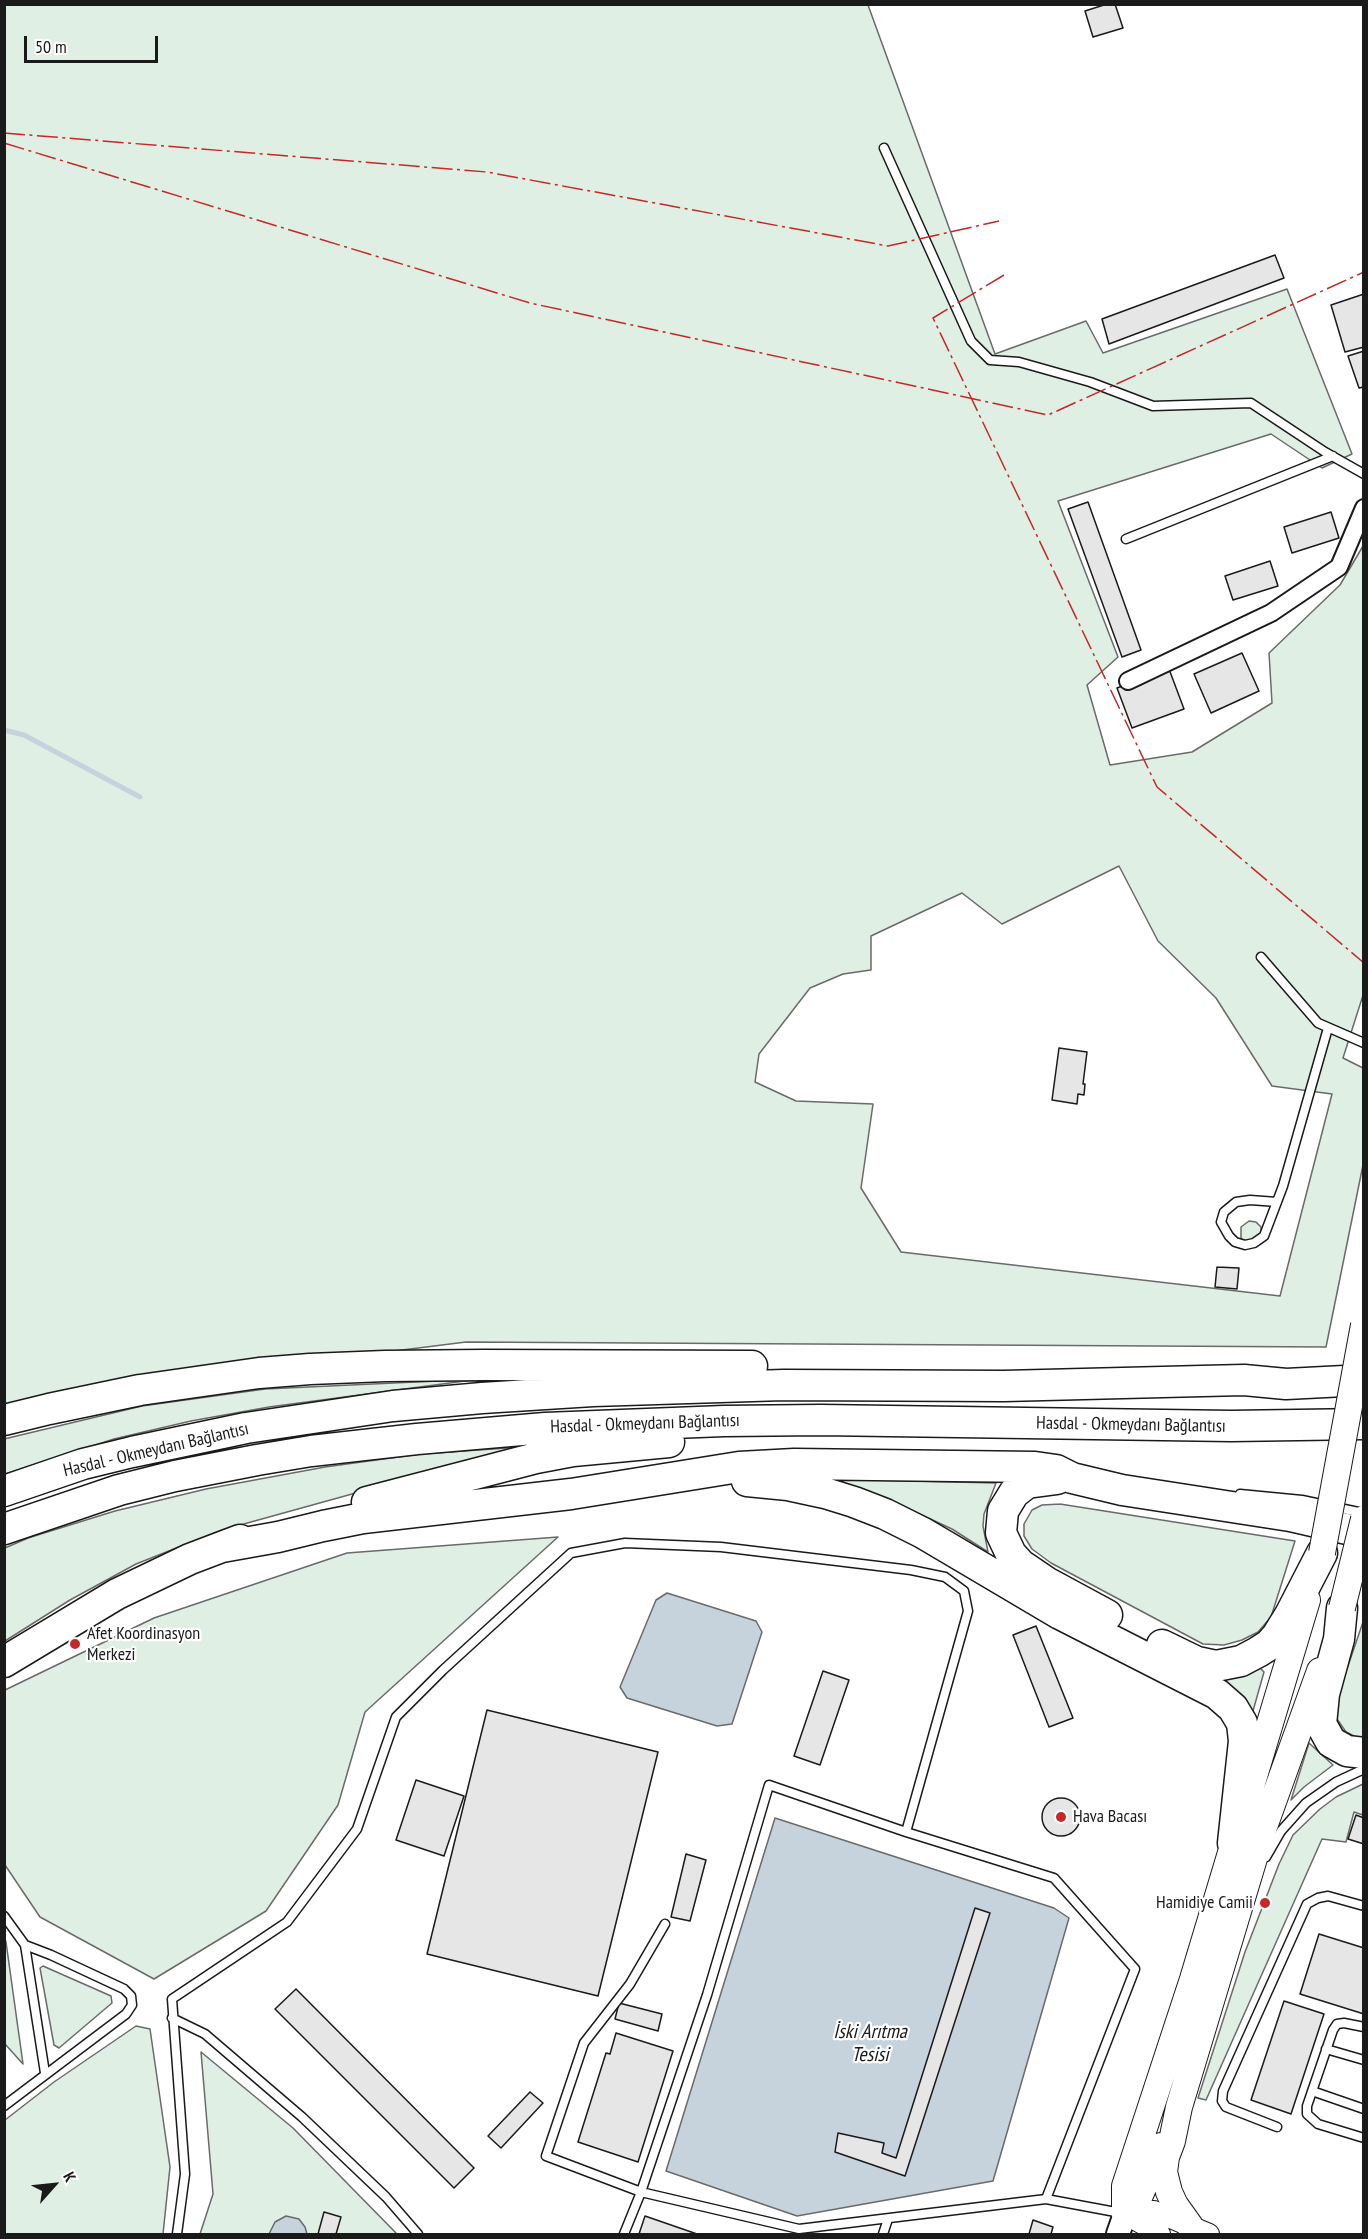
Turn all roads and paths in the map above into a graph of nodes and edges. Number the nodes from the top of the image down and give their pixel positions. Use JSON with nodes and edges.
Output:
{"nodes":[{"id":1,"x":884,"y":147,"type":"dead end"},
{"id":2,"x":1333,"y":456,"type":"junction"},
{"id":3,"x":1364,"y":474,"type":"edge"},
{"id":4,"x":1364,"y":508,"type":"edge"},
{"id":5,"x":1126,"y":539,"type":"dead end"},
{"id":6,"x":1128,"y":681,"type":"dead end"},
{"id":7,"x":1261,"y":957,"type":"dead end"},
{"id":8,"x":1328,"y":1028,"type":"junction"},
{"id":9,"x":1364,"y":1043,"type":"edge"},
{"id":10,"x":1277,"y":1202,"type":"junction"},
{"id":11,"x":1364,"y":1326,"type":"edge"},
{"id":12,"x":1364,"y":1358,"type":"edge"},
{"id":13,"x":1244,"y":1380,"type":"junction"},
{"id":14,"x":1364,"y":1380,"type":"edge"},
{"id":15,"x":1004,"y":1386,"type":"junction"},
{"id":16,"x":4,"y":1420,"type":"edge"},
{"id":17,"x":938,"y":1422,"type":"junction"},
{"id":18,"x":1364,"y":1424,"type":"edge"},
{"id":19,"x":1297,"y":1426,"type":"junction"},
{"id":20,"x":1364,"y":1439,"type":"edge"},
{"id":21,"x":1072,"y":1478,"type":"junction"},
{"id":22,"x":1111,"y":1478,"type":"dead end"},
{"id":23,"x":642,"y":1484,"type":"junction"},
{"id":24,"x":4,"y":1491,"type":"edge"},
{"id":25,"x":1232,"y":1493,"type":"dead end"},
{"id":26,"x":1364,"y":1514,"type":"edge"},
{"id":27,"x":1364,"y":1519,"type":"edge"},
{"id":28,"x":4,"y":1529,"type":"edge"},
{"id":29,"x":1364,"y":1533,"type":"edge"},
{"id":30,"x":222,"y":1547,"type":"junction"},
{"id":31,"x":1322,"y":1553,"type":"junction"},
{"id":32,"x":1342,"y":1608,"type":"junction"},
{"id":33,"x":4,"y":1662,"type":"edge"},
{"id":34,"x":1364,"y":1753,"type":"edge"},
{"id":35,"x":1364,"y":1769,"type":"edge"},
{"id":36,"x":906,"y":1832,"type":"junction"},
{"id":37,"x":1233,"y":1843,"type":"junction"},
{"id":38,"x":1262,"y":1869,"type":"dead end"},
{"id":39,"x":1258,"y":1879,"type":"dead end"},
{"id":40,"x":1364,"y":1906,"type":"edge"},
{"id":41,"x":4,"y":1916,"type":"edge"},
{"id":42,"x":1236,"y":1922,"type":"junction"},
{"id":43,"x":664,"y":1924,"type":"dead end"},
{"id":44,"x":25,"y":1946,"type":"junction"},
{"id":45,"x":172,"y":2018,"type":"junction"},
{"id":46,"x":1364,"y":2027,"type":"edge"},
{"id":47,"x":1326,"y":2049,"type":"junction"},
{"id":48,"x":1364,"y":2060,"type":"edge"},
{"id":49,"x":45,"y":2073,"type":"junction"},
{"id":50,"x":1312,"y":2091,"type":"junction"},
{"id":51,"x":4,"y":2106,"type":"edge"},
{"id":52,"x":1179,"y":2107,"type":"junction"},
{"id":53,"x":1364,"y":2109,"type":"edge"},
{"id":54,"x":1277,"y":2127,"type":"dead end"},
{"id":55,"x":1364,"y":2138,"type":"edge"},
{"id":56,"x":641,"y":2192,"type":"junction"},
{"id":57,"x":1046,"y":2199,"type":"junction"},
{"id":58,"x":888,"y":2219,"type":"junction"},
{"id":59,"x":1121,"y":2224,"type":"edge"},
{"id":60,"x":1200,"y":2230,"type":"edge"},
{"id":61,"x":177,"y":2235,"type":"edge"},
{"id":62,"x":418,"y":2235,"type":"edge"},
{"id":63,"x":624,"y":2235,"type":"edge"},
{"id":64,"x":883,"y":2235,"type":"edge"},
{"id":65,"x":1160,"y":2235,"type":"edge"}],
"edges":[{"from":1,"to":2,"type":"lane"},
{"from":2,"to":3,"type":"lane"},
{"from":2,"to":5,"type":"lane"},
{"from":4,"to":6,"type":"street"},
{"from":7,"to":8,"type":"lane"},
{"from":8,"to":9,"type":"lane"},
{"from":8,"to":10,"type":"lane"},
{"from":10,"to":10,"type":"lane"},
{"from":11,"to":31,"type":"main road","bridge":true},
{"from":12,"to":13,"type":"highway"},
{"from":13,"to":14,"type":"highway"},
{"from":13,"to":15,"type":"highway","name":"Hasdal - Okmeydanı Bağlantısı"},
{"from":15,"to":16,"type":"highway"},
{"from":15,"to":24,"type":"highway","name":"Hasdal - Okmeydanı Bağlantısı"},
{"from":17,"to":19,"type":"highway","name":"Hasdal - Okmeydanı Bağlantısı"},
{"from":17,"to":28,"type":"highway","name":"Hasdal - Okmeydanı Bağlantısı"},
{"from":17,"to":30,"type":"highway"},
{"from":18,"to":19,"type":"highway","name":"Hasdal - Okmeydanı Bağlantısı"},
{"from":19,"to":20,"type":"highway"},
{"from":21,"to":22,"type":"lane"},
{"from":21,"to":23,"type":"highway"},
{"from":21,"to":29,"type":"highway"},
{"from":21,"to":31,"type":"highway"},
{"from":23,"to":30,"type":"highway"},
{"from":23,"to":37,"type":"highway"},
{"from":25,"to":26,"type":"lane"},
{"from":27,"to":32,"type":"main road","bridge":true},
{"from":30,"to":33,"type":"highway"},
{"from":31,"to":37,"type":"main road"},
{"from":32,"to":34,"type":"highway"},
{"from":32,"to":42,"type":"main road"},
{"from":35,"to":38,"type":"lane"},
{"from":36,"to":45,"type":"lane"},
{"from":36,"to":56,"type":"lane"},
{"from":36,"to":57,"type":"lane"},
{"from":37,"to":59,"type":"main road"},
{"from":39,"to":42,"type":"lane"},
{"from":40,"to":54,"type":"lane"},
{"from":41,"to":44,"type":"lane"},
{"from":42,"to":52,"type":"main road"},
{"from":43,"to":56,"type":"lane"},
{"from":44,"to":49,"type":"lane"},
{"from":44,"to":49,"type":"lane"},
{"from":45,"to":61,"type":"lane"},
{"from":45,"to":62,"type":"lane"},
{"from":46,"to":47,"type":"lane"},
{"from":47,"to":48,"type":"lane"},
{"from":47,"to":50,"type":"lane"},
{"from":49,"to":51,"type":"lane"},
{"from":50,"to":53,"type":"lane"},
{"from":50,"to":55,"type":"lane"},
{"from":52,"to":59,"type":"main road"},
{"from":52,"to":60,"type":"main road"},
{"from":56,"to":58,"type":"lane"},
{"from":56,"to":63,"type":"lane"},
{"from":57,"to":58,"type":"lane"},
{"from":57,"to":59,"type":"lane"},
{"from":58,"to":64,"type":"lane"},
{"from":59,"to":60,"type":"street"},
{"from":59,"to":65,"type":"street"}]}
